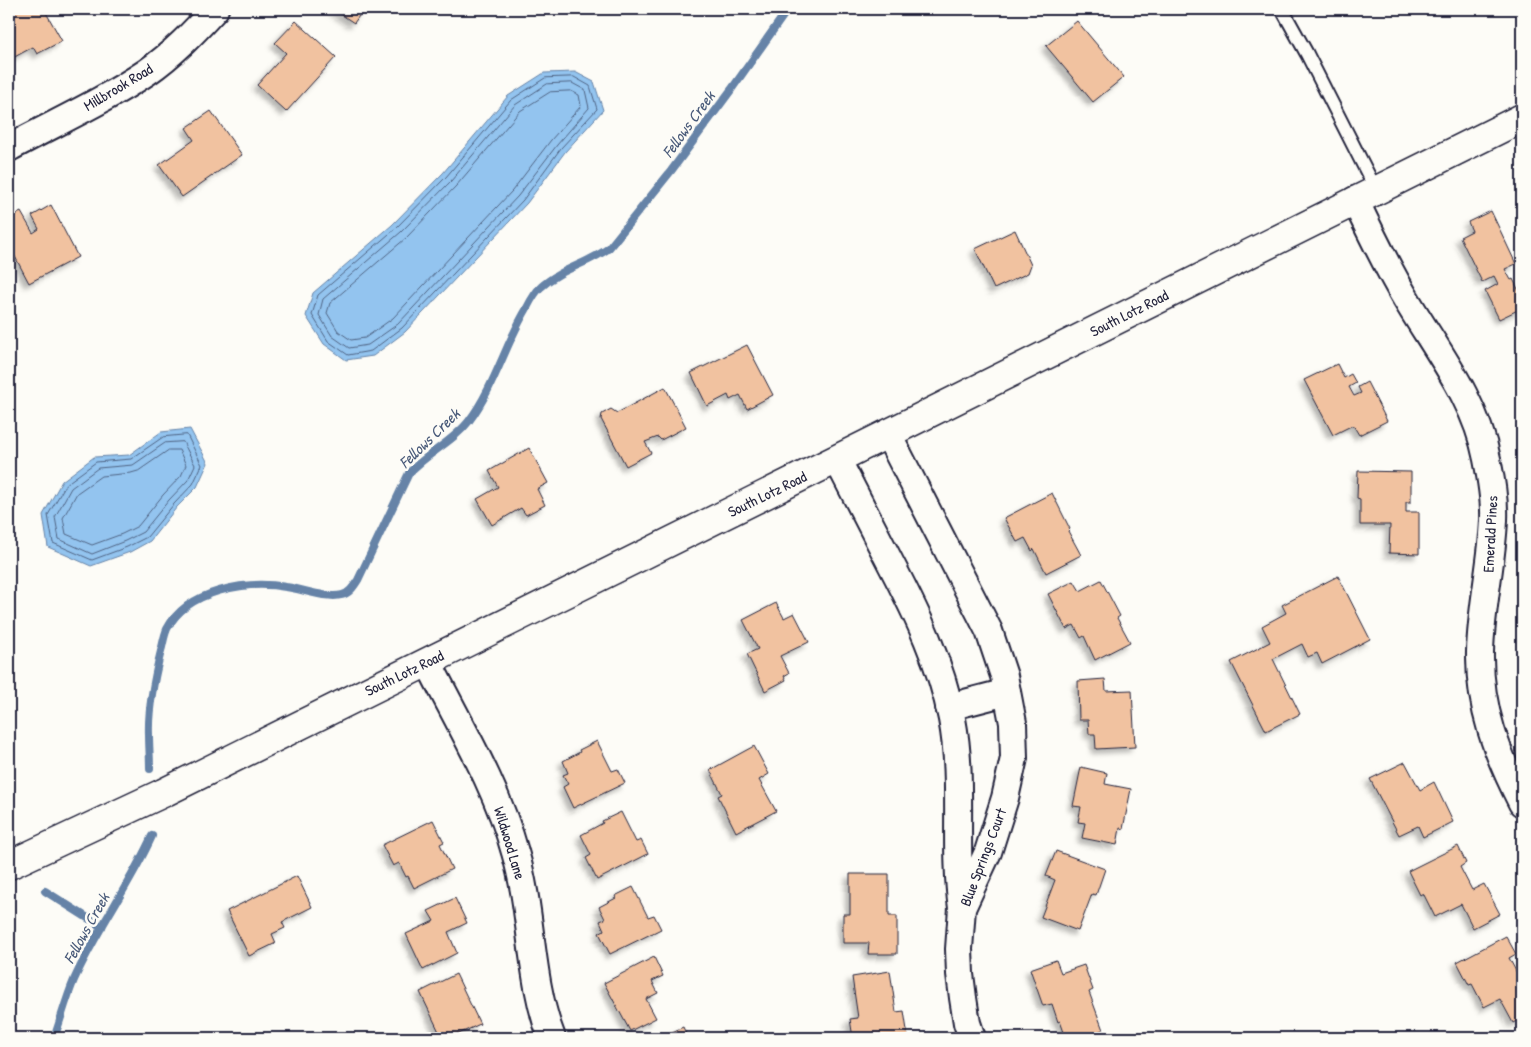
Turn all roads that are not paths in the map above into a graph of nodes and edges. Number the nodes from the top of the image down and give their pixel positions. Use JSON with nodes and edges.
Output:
{"nodes":[{"id":1,"x":215,"y":9,"type":"edge"},
{"id":2,"x":1282,"y":9,"type":"edge"},
{"id":3,"x":1522,"y":118,"type":"edge"},
{"id":4,"x":9,"y":148,"type":"edge"},
{"id":5,"x":1366,"y":195,"type":"junction"},
{"id":6,"x":888,"y":434,"type":"junction"},
{"id":7,"x":837,"y":459,"type":"junction"},
{"id":8,"x":428,"y":662,"type":"junction"},
{"id":9,"x":1007,"y":692,"type":"junction"},
{"id":10,"x":949,"y":706,"type":"junction"},
{"id":11,"x":1522,"y":803,"type":"edge"},
{"id":12,"x":9,"y":865,"type":"edge"},
{"id":13,"x":962,"y":908,"type":"junction"},
{"id":14,"x":552,"y":1038,"type":"edge"},
{"id":15,"x":972,"y":1038,"type":"edge"}],
"edges":[{"from":1,"to":4,"type":"street","name":"Millbrook Road"},
{"from":2,"to":5,"type":"lane"},
{"from":3,"to":5,"type":"street","name":"South Lotz Road"},
{"from":5,"to":6,"type":"street","name":"South Lotz Road"},
{"from":5,"to":11,"type":"street","name":"Emerald Pines"},
{"from":6,"to":7,"type":"street","name":"South Lotz Road"},
{"from":6,"to":9,"type":"street","name":"Blue Springs Court"},
{"from":7,"to":8,"type":"street","name":"South Lotz Road"},
{"from":7,"to":10,"type":"street"},
{"from":8,"to":12,"type":"street","name":"South Lotz Road"},
{"from":8,"to":14,"type":"street","name":"Wildwood Lane"},
{"from":9,"to":10,"type":"street"},
{"from":9,"to":13,"type":"street","name":"Blue Springs Court"},
{"from":10,"to":13,"type":"street"},
{"from":13,"to":15,"type":"street","name":"Blue Springs Court"}]}
